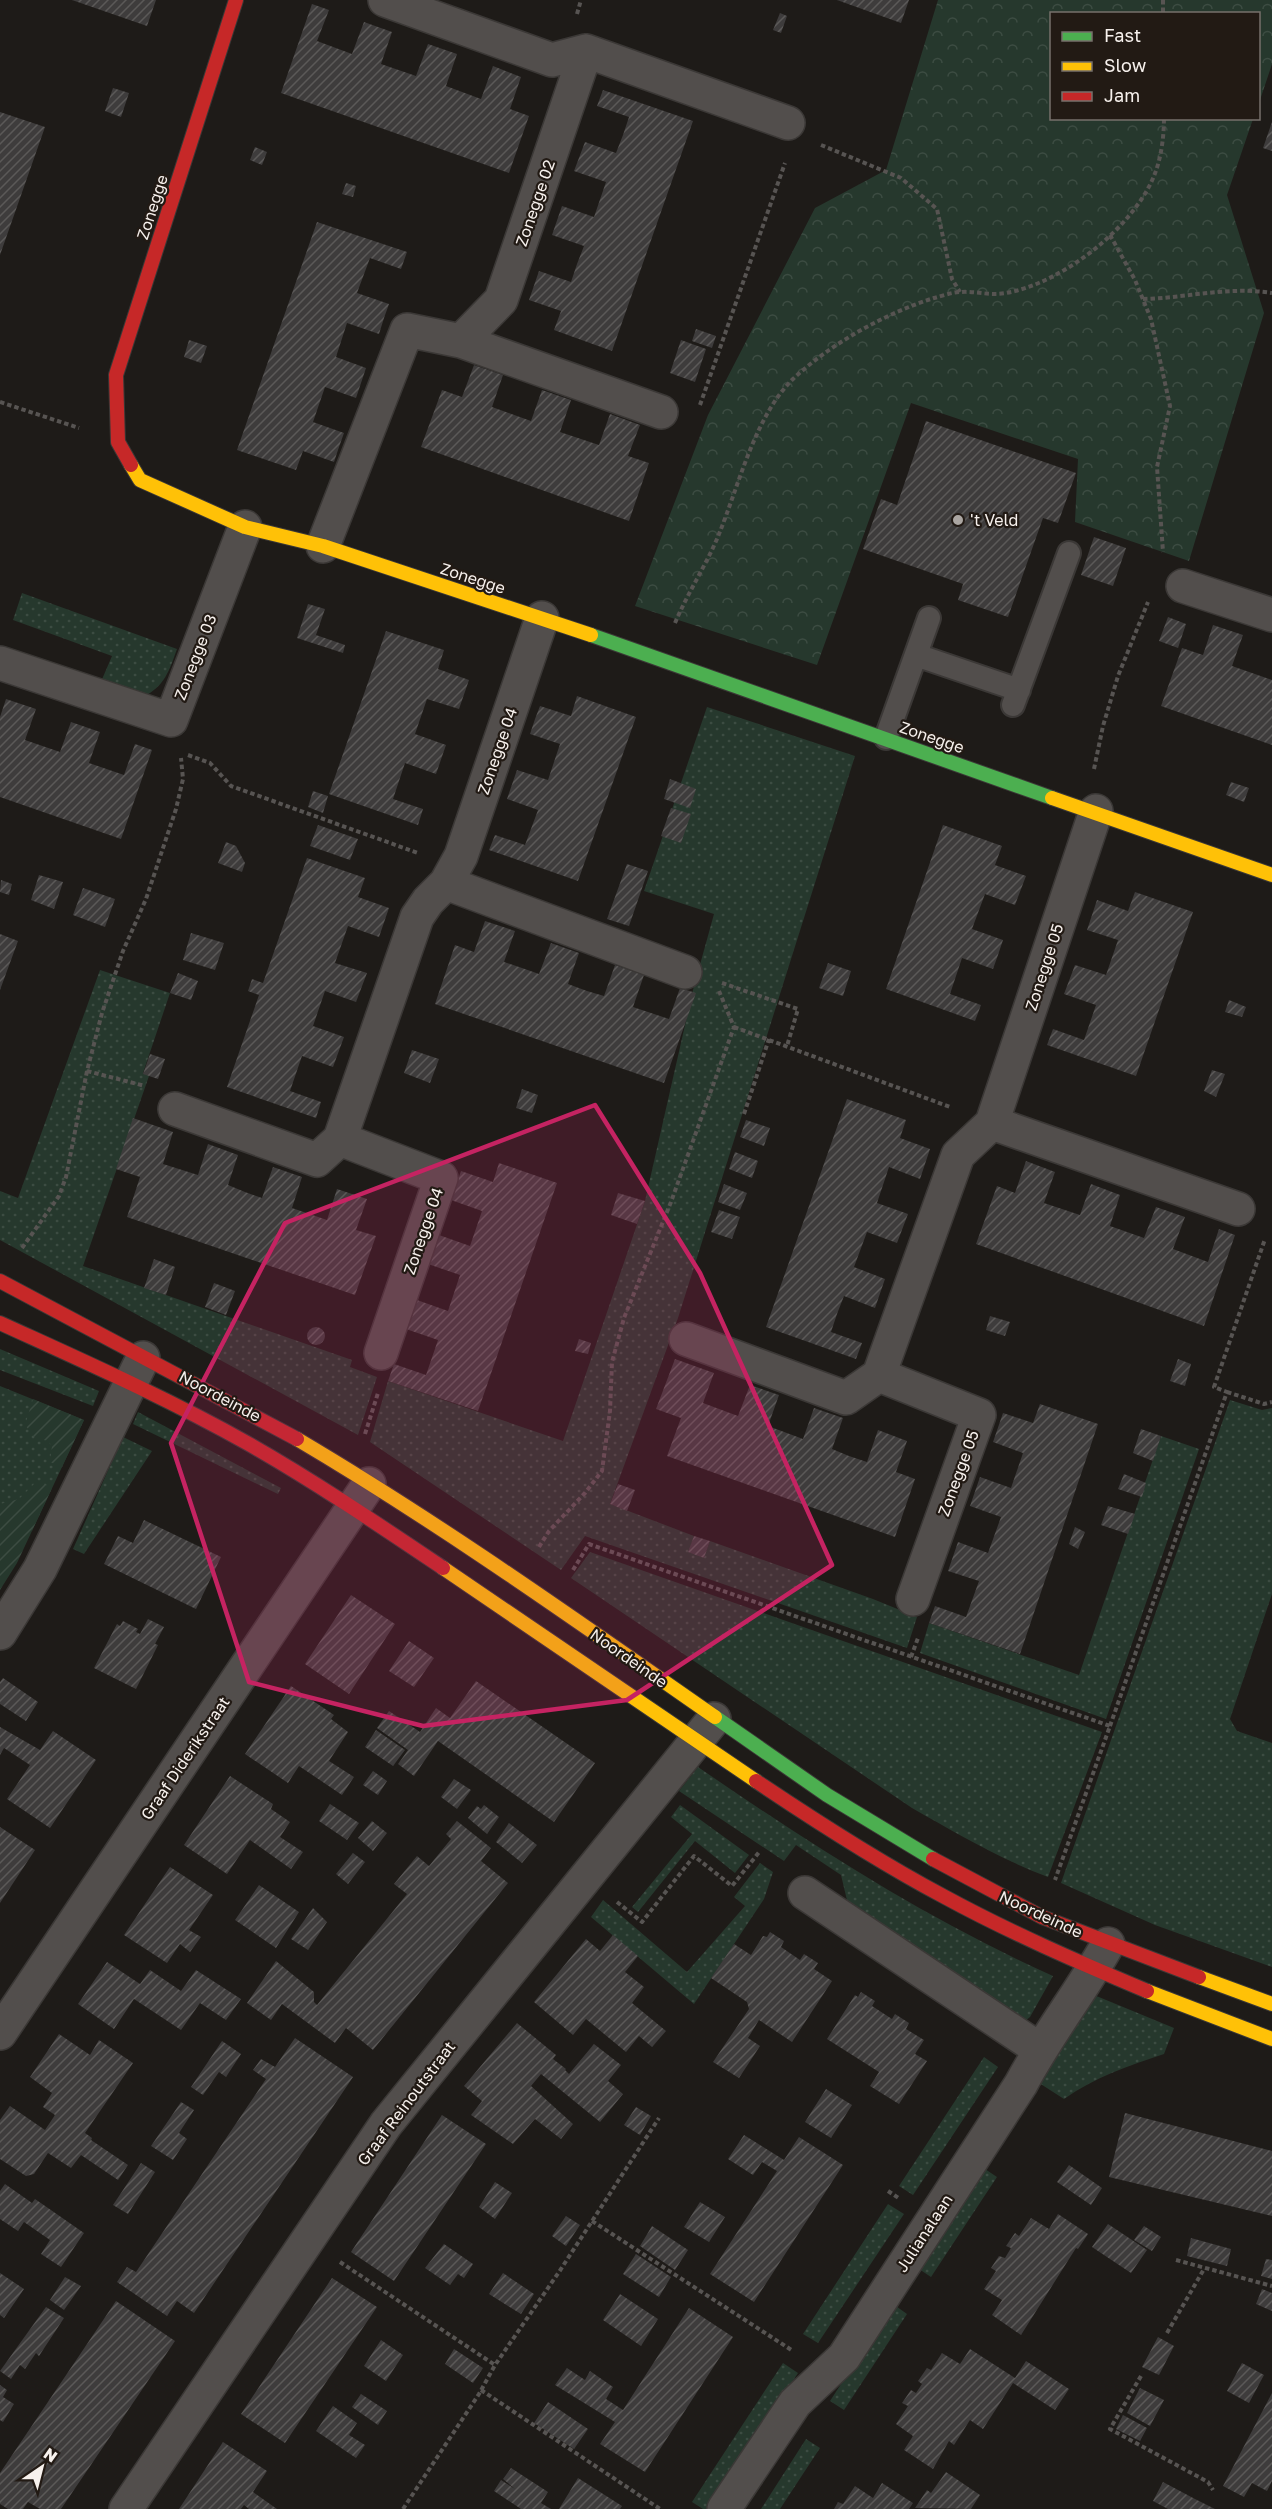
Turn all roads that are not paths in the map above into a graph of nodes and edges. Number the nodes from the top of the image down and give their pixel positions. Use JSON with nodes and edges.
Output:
{"nodes":[{"id":1,"x":236,"y":0,"type":"edge"},
{"id":2,"x":385,"y":0,"type":"edge"},
{"id":3,"x":586,"y":51,"type":"junction"},
{"id":4,"x":792,"y":127,"type":"road end"},
{"id":5,"x":461,"y":341,"type":"junction"},
{"id":6,"x":661,"y":412,"type":"dead end"},
{"id":7,"x":245,"y":527,"type":"junction"},
{"id":8,"x":323,"y":546,"type":"junction"},
{"id":9,"x":1069,"y":553,"type":"dead end"},
{"id":10,"x":1183,"y":586,"type":"dead end"},
{"id":11,"x":1272,"y":615,"type":"edge"},
{"id":12,"x":542,"y":618,"type":"junction"},
{"id":13,"x":929,"y":618,"type":"dead end"},
{"id":14,"x":916,"y":654,"type":"junction"},
{"id":15,"x":0,"y":663,"type":"edge"},
{"id":16,"x":886,"y":738,"type":"junction"},
{"id":17,"x":1091,"y":810,"type":"junction"},
{"id":18,"x":451,"y":874,"type":"junction"},
{"id":19,"x":1272,"y":875,"type":"edge"},
{"id":20,"x":686,"y":972,"type":"dead end"},
{"id":21,"x":176,"y":1109,"type":"road end"},
{"id":22,"x":992,"y":1123,"type":"junction"},
{"id":23,"x":340,"y":1139,"type":"junction"},
{"id":24,"x":1238,"y":1209,"type":"road end"},
{"id":25,"x":0,"y":1281,"type":"edge"},
{"id":26,"x":0,"y":1323,"type":"edge"},
{"id":27,"x":686,"y":1339,"type":"dead end"},
{"id":28,"x":381,"y":1353,"type":"road end"},
{"id":29,"x":137,"y":1369,"type":"junction"},
{"id":30,"x":879,"y":1376,"type":"junction"},
{"id":31,"x":359,"y":1488,"type":"junction"},
{"id":32,"x":913,"y":1599,"type":"dead end"},
{"id":33,"x":0,"y":1633,"type":"edge"},
{"id":34,"x":706,"y":1729,"type":"junction"},
{"id":35,"x":805,"y":1893,"type":"dead end"},
{"id":36,"x":1101,"y":1957,"type":"junction"},
{"id":37,"x":1272,"y":2004,"type":"edge"},
{"id":38,"x":0,"y":2033,"type":"edge"},
{"id":39,"x":1272,"y":2039,"type":"edge"},
{"id":40,"x":1039,"y":2049,"type":"junction"},
{"id":41,"x":126,"y":2509,"type":"edge"},
{"id":42,"x":724,"y":2509,"type":"edge"}],
"edges":[{"from":1,"to":7,"type":"street","name":"Zonegge"},
{"from":2,"to":3,"type":"street"},
{"from":3,"to":4,"type":"street"},
{"from":3,"to":5,"type":"street","name":"Zonegge 02"},
{"from":5,"to":6,"type":"street"},
{"from":5,"to":8,"type":"street"},
{"from":7,"to":8,"type":"street","name":"Zonegge"},
{"from":7,"to":15,"type":"street","name":"Zonegge 03"},
{"from":8,"to":12,"type":"street","name":"Zonegge"},
{"from":9,"to":14,"type":"lane"},
{"from":10,"to":11,"type":"street"},
{"from":12,"to":16,"type":"street","name":"Zonegge"},
{"from":12,"to":18,"type":"street","name":"Zonegge 04"},
{"from":13,"to":14,"type":"lane"},
{"from":14,"to":16,"type":"lane"},
{"from":16,"to":17,"type":"street","name":"Zonegge"},
{"from":17,"to":19,"type":"street","name":"Zonegge"},
{"from":17,"to":22,"type":"street","name":"Zonegge 05"},
{"from":18,"to":20,"type":"street"},
{"from":18,"to":23,"type":"street","name":"Zonegge 04"},
{"from":21,"to":23,"type":"street","name":"Zonegge 04"},
{"from":22,"to":24,"type":"street"},
{"from":22,"to":30,"type":"street","name":"Zonegge 05"},
{"from":23,"to":28,"type":"street","name":"Zonegge 04"},
{"from":25,"to":29,"type":"street","name":"Noordeinde"},
{"from":26,"to":29,"type":"street","name":"Noordeinde"},
{"from":27,"to":30,"type":"street"},
{"from":29,"to":31,"type":"street","name":"Noordeinde"},
{"from":29,"to":31,"type":"street","name":"Noordeinde"},
{"from":29,"to":33,"type":"street"},
{"from":30,"to":32,"type":"street","name":"Zonegge 05"},
{"from":31,"to":34,"type":"street","name":"Noordeinde"},
{"from":31,"to":34,"type":"street","name":"Noordeinde"},
{"from":31,"to":38,"type":"street","name":"Graaf Diderikstraat"},
{"from":34,"to":36,"type":"street","name":"Noordeinde"},
{"from":34,"to":36,"type":"street","name":"Noordeinde"},
{"from":34,"to":41,"type":"street","name":"Graaf Reinoutstraat"},
{"from":35,"to":40,"type":"street"},
{"from":36,"to":37,"type":"street","name":"Noordeinde"},
{"from":36,"to":39,"type":"street","name":"Noordeinde"},
{"from":36,"to":40,"type":"street","name":"Julianalaan"},
{"from":40,"to":42,"type":"street","name":"Julianalaan"}]}
